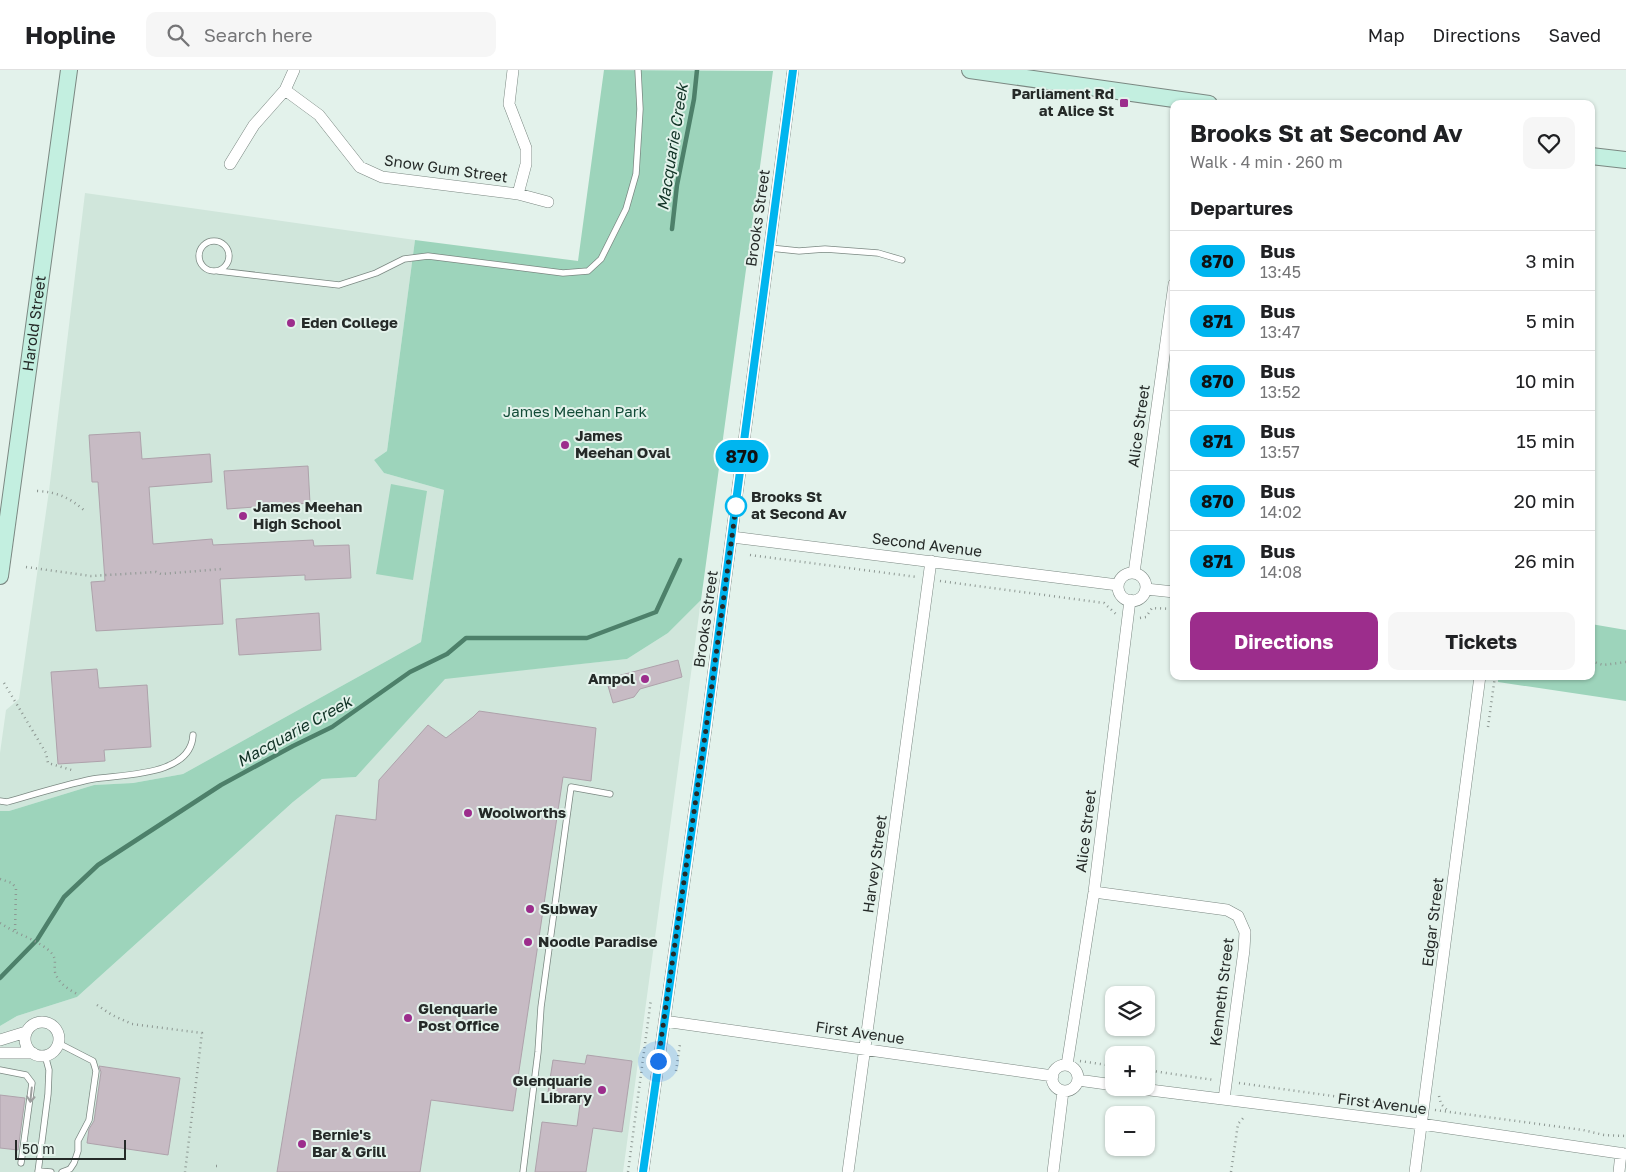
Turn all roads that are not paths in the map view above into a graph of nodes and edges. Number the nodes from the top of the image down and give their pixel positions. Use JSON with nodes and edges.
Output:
{"nodes":[{"id":1,"x":69,"y":70,"type":"edge"},
{"id":2,"x":294,"y":70,"type":"edge"},
{"id":3,"x":513,"y":70,"type":"edge"},
{"id":4,"x":638,"y":70,"type":"edge"},
{"id":5,"x":793,"y":70,"type":"edge"},
{"id":6,"x":970,"y":70,"type":"edge"},
{"id":7,"x":285,"y":90,"type":"junction"},
{"id":8,"x":1181,"y":100,"type":"edge"},
{"id":9,"x":1595,"y":156,"type":"edge"},
{"id":10,"x":1626,"y":160,"type":"edge"},
{"id":11,"x":230,"y":164,"type":"dead end"},
{"id":12,"x":518,"y":194,"type":"junction"},
{"id":13,"x":548,"y":202,"type":"dead end"},
{"id":14,"x":770,"y":248,"type":"junction"},
{"id":15,"x":902,"y":260,"type":"dead end"},
{"id":16,"x":218,"y":271,"type":"junction"},
{"id":17,"x":1170,"y":313,"type":"edge"},
{"id":18,"x":732,"y":537,"type":"junction"},
{"id":19,"x":931,"y":561,"type":"junction"},
{"id":20,"x":1134,"y":573,"type":"junction"},
{"id":21,"x":0,"y":576,"type":"edge"},
{"id":22,"x":1118,"y":585,"type":"junction"},
{"id":23,"x":1146,"y":589,"type":"junction"},
{"id":24,"x":1170,"y":592,"type":"edge"},
{"id":25,"x":1130,"y":600,"type":"junction"},
{"id":26,"x":1479,"y":680,"type":"edge"},
{"id":27,"x":193,"y":735,"type":"dead end"},
{"id":28,"x":610,"y":794,"type":"dead end"},
{"id":29,"x":0,"y":801,"type":"edge"},
{"id":30,"x":1094,"y":892,"type":"junction"},
{"id":31,"x":664,"y":1021,"type":"junction"},
{"id":32,"x":26,"y":1032,"type":"junction"},
{"id":33,"x":0,"y":1040,"type":"edge"},
{"id":34,"x":58,"y":1043,"type":"junction"},
{"id":35,"x":865,"y":1049,"type":"junction"},
{"id":36,"x":0,"y":1053,"type":"edge"},
{"id":37,"x":39,"y":1054,"type":"junction"},
{"id":38,"x":1067,"y":1065,"type":"junction"},
{"id":39,"x":0,"y":1070,"type":"edge"},
{"id":40,"x":1052,"y":1076,"type":"junction"},
{"id":41,"x":1078,"y":1080,"type":"junction"},
{"id":42,"x":1105,"y":1084,"type":"edge"},
{"id":43,"x":1063,"y":1091,"type":"junction"},
{"id":44,"x":1155,"y":1091,"type":"edge"},
{"id":45,"x":1224,"y":1100,"type":"junction"},
{"id":46,"x":1421,"y":1124,"type":"junction"},
{"id":47,"x":1624,"y":1154,"type":"edge"},
{"id":48,"x":21,"y":1163,"type":"dead end"},
{"id":49,"x":38,"y":1172,"type":"edge"},
{"id":50,"x":51,"y":1172,"type":"edge"},
{"id":51,"x":62,"y":1172,"type":"edge"},
{"id":52,"x":523,"y":1172,"type":"edge"},
{"id":53,"x":643,"y":1172,"type":"edge"},
{"id":54,"x":848,"y":1172,"type":"edge"},
{"id":55,"x":1053,"y":1172,"type":"edge"},
{"id":56,"x":1415,"y":1172,"type":"edge"},
{"id":57,"x":1619,"y":1172,"type":"edge"}],
"edges":[{"from":1,"to":21,"type":"main road","name":"Harold Street"},
{"from":2,"to":7,"type":"street"},
{"from":3,"to":12,"type":"street","name":"Snow Gum Street"},
{"from":4,"to":16,"type":"lane"},
{"from":5,"to":14,"type":"street","name":"Brooks Street"},
{"from":6,"to":8,"type":"main road"},
{"from":7,"to":11,"type":"street"},
{"from":7,"to":12,"type":"street","name":"Snow Gum Street"},
{"from":9,"to":10,"type":"main road"},
{"from":12,"to":13,"type":"street","name":"Snow Gum Street"},
{"from":14,"to":15,"type":"lane"},
{"from":14,"to":18,"type":"street","name":"Brooks Street"},
{"from":16,"to":16,"type":"lane"},
{"from":17,"to":20,"type":"street","name":"Alice Street"},
{"from":18,"to":19,"type":"street","name":"Second Avenue"},
{"from":18,"to":31,"type":"street","name":"Brooks Street"},
{"from":19,"to":22,"type":"street","name":"Second Avenue"},
{"from":19,"to":35,"type":"street","name":"Harvey Street"},
{"from":20,"to":22,"type":"street"},
{"from":20,"to":23,"type":"street"},
{"from":22,"to":25,"type":"street"},
{"from":23,"to":24,"type":"street"},
{"from":23,"to":25,"type":"street"},
{"from":25,"to":30,"type":"street","name":"Alice Street"},
{"from":26,"to":46,"type":"street","name":"Edgar Street"},
{"from":27,"to":29,"type":"lane"},
{"from":28,"to":52,"type":"lane"},
{"from":30,"to":38,"type":"street","name":"Alice Street"},
{"from":30,"to":45,"type":"street","name":"Kenneth Street"},
{"from":31,"to":35,"type":"street","name":"First Avenue"},
{"from":31,"to":53,"type":"street","name":"Brooks Street"},
{"from":32,"to":33,"type":"street"},
{"from":32,"to":34,"type":"street"},
{"from":32,"to":37,"type":"street"},
{"from":34,"to":37,"type":"street"},
{"from":34,"to":51,"type":"lane"},
{"from":35,"to":40,"type":"street","name":"First Avenue"},
{"from":35,"to":54,"type":"street","name":"Harvey Street"},
{"from":36,"to":37,"type":"street"},
{"from":37,"to":49,"type":"lane"},
{"from":38,"to":40,"type":"street"},
{"from":38,"to":41,"type":"street"},
{"from":39,"to":48,"type":"lane","one_way":true},
{"from":40,"to":43,"type":"street"},
{"from":41,"to":42,"type":"street"},
{"from":41,"to":43,"type":"street"},
{"from":43,"to":55,"type":"street"},
{"from":44,"to":45,"type":"street","name":"First Avenue"},
{"from":45,"to":46,"type":"street","name":"First Avenue"},
{"from":46,"to":47,"type":"street","name":"First Avenue"},
{"from":46,"to":56,"type":"street","name":"Edgar Street"},
{"from":47,"to":57,"type":"street"},
{"from":49,"to":50,"type":"lane"}]}
